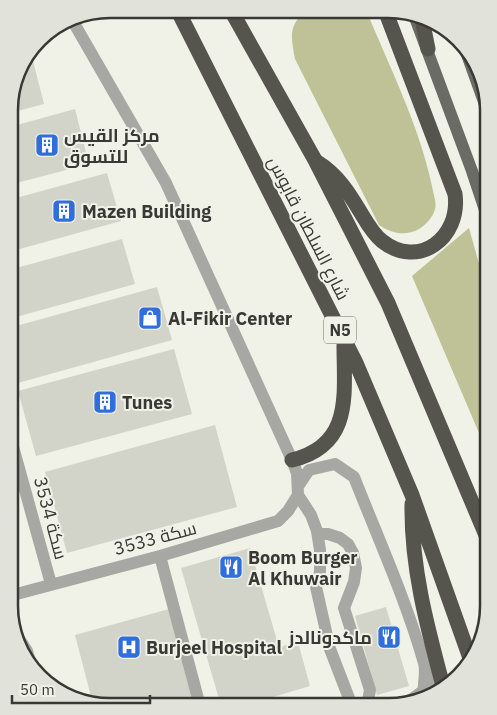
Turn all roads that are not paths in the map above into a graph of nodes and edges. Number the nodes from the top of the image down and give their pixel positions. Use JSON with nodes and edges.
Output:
{"nodes":[{"id":1,"x":182,"y":18,"type":"edge"},
{"id":2,"x":235,"y":18,"type":"edge"},
{"id":3,"x":388,"y":18,"type":"edge"},
{"id":4,"x":417,"y":23,"type":"edge"},
{"id":5,"x":75,"y":25,"type":"edge"},
{"id":6,"x":423,"y":25,"type":"edge"},
{"id":7,"x":428,"y":49,"type":"junction"},
{"id":8,"x":315,"y":160,"type":"junction"},
{"id":9,"x":480,"y":196,"type":"edge"},
{"id":10,"x":344,"y":339,"type":"junction"},
{"id":11,"x":292,"y":460,"type":"junction"},
{"id":12,"x":18,"y":465,"type":"edge"},
{"id":13,"x":298,"y":490,"type":"junction"},
{"id":14,"x":412,"y":495,"type":"junction"},
{"id":15,"x":479,"y":519,"type":"edge"},
{"id":16,"x":318,"y":534,"type":"junction"},
{"id":17,"x":160,"y":556,"type":"junction"},
{"id":18,"x":51,"y":584,"type":"junction"},
{"id":19,"x":18,"y":593,"type":"edge"},
{"id":20,"x":467,"y":651,"type":"edge"},
{"id":21,"x":438,"y":666,"type":"junction"},
{"id":22,"x":441,"y":680,"type":"edge"},
{"id":23,"x":439,"y":681,"type":"edge"},
{"id":24,"x":428,"y":688,"type":"edge"},
{"id":25,"x":424,"y":690,"type":"edge"},
{"id":26,"x":198,"y":698,"type":"edge"},
{"id":27,"x":349,"y":698,"type":"edge"},
{"id":28,"x":368,"y":698,"type":"edge"}],
"edges":[{"from":1,"to":10,"type":"highway","name":"شارع السلطان قابوس","number":"N5"},
{"from":2,"to":8,"type":"highway","name":"شارع السلطان قابوس"},
{"from":3,"to":8,"type":"highway"},
{"from":4,"to":7,"type":"main road"},
{"from":5,"to":11,"type":"street"},
{"from":6,"to":7,"type":"highway"},
{"from":7,"to":9,"type":"main road"},
{"from":8,"to":15,"type":"highway","name":"شارع السلطان قابوس"},
{"from":10,"to":11,"type":"highway"},
{"from":10,"to":14,"type":"highway","name":"شارع السلطان قابوس","number":"N5"},
{"from":11,"to":13,"type":"street"},
{"from":12,"to":18,"type":"street","name":"سكة 3534"},
{"from":13,"to":16,"type":"street"},
{"from":13,"to":17,"type":"street","name":"سكة 3533"},
{"from":13,"to":25,"type":"street","name":"سكة 3533"},
{"from":14,"to":20,"type":"highway","name":"شارع السلطان قابوس","number":"N5"},
{"from":14,"to":21,"type":"highway"},
{"from":16,"to":27,"type":"street"},
{"from":16,"to":28,"type":"street"},
{"from":17,"to":18,"type":"street","name":"سكة 3533"},
{"from":17,"to":26,"type":"street"},
{"from":18,"to":19,"type":"street","name":"سكة 3533"},
{"from":21,"to":22,"type":"highway"},
{"from":21,"to":23,"type":"street"},
{"from":21,"to":24,"type":"street"}]}
